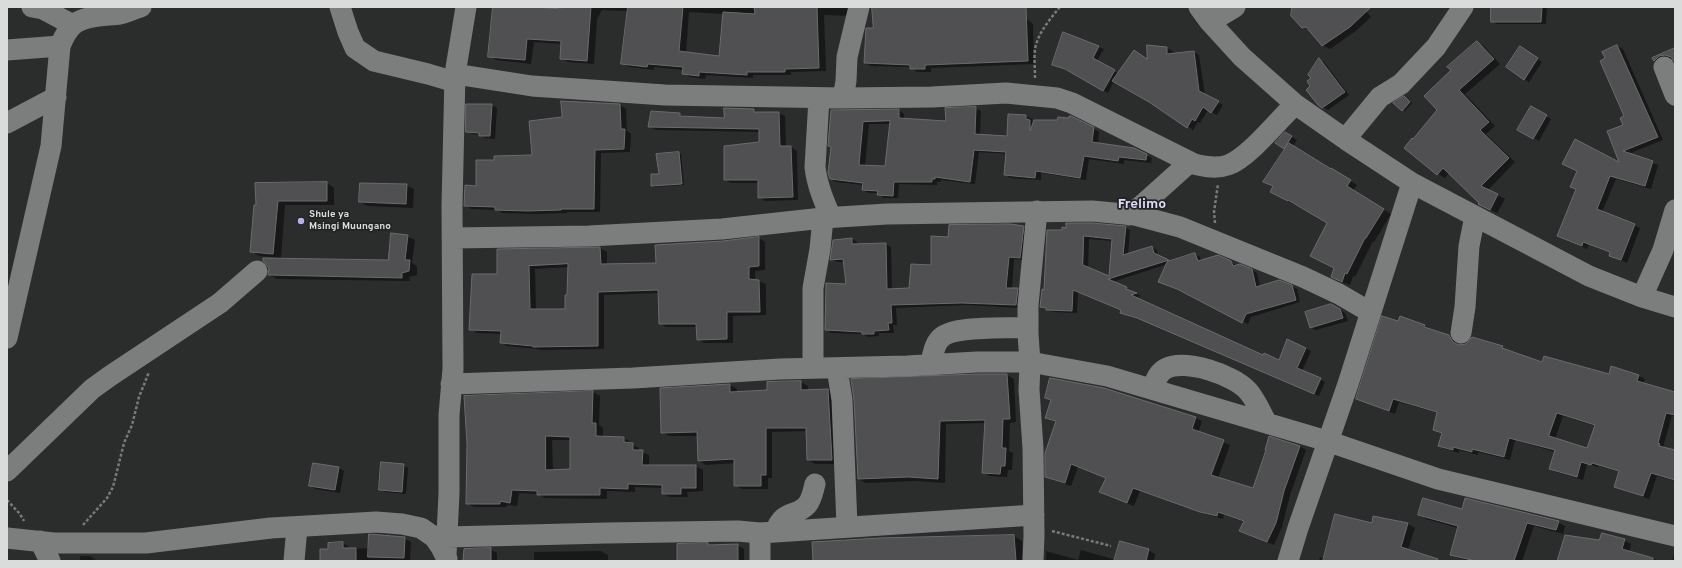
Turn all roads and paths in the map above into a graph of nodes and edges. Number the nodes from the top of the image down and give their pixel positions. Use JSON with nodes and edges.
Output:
{"nodes":[{"id":1,"x":32,"y":7,"type":"edge"},
{"id":2,"x":141,"y":7,"type":"edge"},
{"id":3,"x":340,"y":7,"type":"edge"},
{"id":4,"x":466,"y":7,"type":"edge"},
{"id":5,"x":859,"y":7,"type":"edge"},
{"id":6,"x":1060,"y":7,"type":"edge"},
{"id":7,"x":1235,"y":7,"type":"edge"},
{"id":8,"x":1456,"y":11,"type":"edge"},
{"id":9,"x":1204,"y":15,"type":"edge"},
{"id":10,"x":73,"y":25,"type":"junction"},
{"id":11,"x":60,"y":46,"type":"junction"},
{"id":12,"x":7,"y":50,"type":"edge"},
{"id":13,"x":1664,"y":67,"type":"dead end"},
{"id":14,"x":455,"y":78,"type":"junction"},
{"id":15,"x":1675,"y":95,"type":"edge"},
{"id":16,"x":1034,"y":96,"type":"junction"},
{"id":17,"x":56,"y":97,"type":"junction"},
{"id":18,"x":819,"y":98,"type":"junction"},
{"id":19,"x":842,"y":98,"type":"junction"},
{"id":20,"x":1295,"y":104,"type":"junction"},
{"id":21,"x":7,"y":123,"type":"edge"},
{"id":22,"x":1348,"y":142,"type":"junction"},
{"id":23,"x":1190,"y":162,"type":"junction"},
{"id":24,"x":1226,"y":165,"type":"junction"},
{"id":25,"x":1412,"y":183,"type":"junction"},
{"id":26,"x":1675,"y":210,"type":"edge"},
{"id":27,"x":1037,"y":211,"type":"junction"},
{"id":28,"x":1129,"y":215,"type":"junction"},
{"id":29,"x":1475,"y":216,"type":"junction"},
{"id":30,"x":827,"y":218,"type":"junction"},
{"id":31,"x":452,"y":238,"type":"junction"},
{"id":32,"x":1216,"y":242,"type":"junction"},
{"id":33,"x":257,"y":272,"type":"dead end"},
{"id":34,"x":1642,"y":296,"type":"junction"},
{"id":35,"x":1675,"y":307,"type":"edge"},
{"id":36,"x":1370,"y":312,"type":"junction"},
{"id":37,"x":1028,"y":327,"type":"junction"},
{"id":38,"x":1461,"y":333,"type":"dead end"},
{"id":39,"x":7,"y":338,"type":"edge"},
{"id":40,"x":152,"y":348,"type":"junction"},
{"id":41,"x":1030,"y":362,"type":"junction"},
{"id":42,"x":930,"y":365,"type":"junction"},
{"id":43,"x":813,"y":368,"type":"junction"},
{"id":44,"x":837,"y":368,"type":"junction"},
{"id":45,"x":451,"y":384,"type":"junction"},
{"id":46,"x":1152,"y":389,"type":"junction"},
{"id":47,"x":1267,"y":423,"type":"junction"},
{"id":48,"x":1327,"y":441,"type":"junction"},
{"id":49,"x":7,"y":471,"type":"edge"},
{"id":50,"x":815,"y":484,"type":"dead end"},
{"id":51,"x":7,"y":500,"type":"edge"},
{"id":52,"x":1034,"y":520,"type":"junction"},
{"id":53,"x":847,"y":526,"type":"junction"},
{"id":54,"x":297,"y":527,"type":"junction"},
{"id":55,"x":767,"y":532,"type":"junction"},
{"id":56,"x":1675,"y":536,"type":"edge"},
{"id":57,"x":7,"y":538,"type":"edge"},
{"id":58,"x":36,"y":541,"type":"junction"},
{"id":59,"x":75,"y":542,"type":"junction"},
{"id":60,"x":1111,"y":546,"type":"dead end"},
{"id":61,"x":447,"y":552,"type":"edge"},
{"id":62,"x":50,"y":561,"type":"edge"},
{"id":63,"x":294,"y":561,"type":"edge"},
{"id":64,"x":760,"y":561,"type":"edge"},
{"id":65,"x":1033,"y":561,"type":"edge"},
{"id":66,"x":1288,"y":561,"type":"edge"}],
"edges":[{"from":1,"to":10,"type":"street"},
{"from":2,"to":10,"type":"street"},
{"from":3,"to":14,"type":"street"},
{"from":4,"to":14,"type":"street"},
{"from":5,"to":19,"type":"street"},
{"from":6,"to":16,"type":"path"},
{"from":7,"to":9,"type":"street"},
{"from":8,"to":22,"type":"street"},
{"from":9,"to":20,"type":"street"},
{"from":10,"to":11,"type":"street"},
{"from":11,"to":12,"type":"street"},
{"from":11,"to":17,"type":"street"},
{"from":13,"to":15,"type":"street"},
{"from":14,"to":18,"type":"street"},
{"from":14,"to":31,"type":"street"},
{"from":16,"to":19,"type":"street"},
{"from":16,"to":23,"type":"street"},
{"from":17,"to":21,"type":"street"},
{"from":17,"to":39,"type":"street"},
{"from":18,"to":19,"type":"street"},
{"from":18,"to":30,"type":"street"},
{"from":20,"to":22,"type":"street"},
{"from":20,"to":24,"type":"street"},
{"from":22,"to":25,"type":"street"},
{"from":23,"to":24,"type":"street"},
{"from":23,"to":28,"type":"street"},
{"from":24,"to":32,"type":"path"},
{"from":25,"to":29,"type":"street"},
{"from":25,"to":36,"type":"street"},
{"from":26,"to":34,"type":"street"},
{"from":27,"to":28,"type":"street"},
{"from":27,"to":30,"type":"street"},
{"from":27,"to":37,"type":"street"},
{"from":28,"to":32,"type":"street"},
{"from":29,"to":34,"type":"street"},
{"from":29,"to":38,"type":"street"},
{"from":30,"to":31,"type":"street"},
{"from":30,"to":43,"type":"street"},
{"from":31,"to":45,"type":"street"},
{"from":32,"to":36,"type":"street"},
{"from":33,"to":40,"type":"street"},
{"from":34,"to":35,"type":"street"},
{"from":36,"to":48,"type":"street"},
{"from":37,"to":41,"type":"street"},
{"from":37,"to":42,"type":"street"},
{"from":40,"to":49,"type":"street"},
{"from":40,"to":59,"type":"path"},
{"from":41,"to":42,"type":"street"},
{"from":41,"to":46,"type":"street"},
{"from":41,"to":52,"type":"street"},
{"from":42,"to":44,"type":"street"},
{"from":43,"to":44,"type":"street"},
{"from":43,"to":45,"type":"street"},
{"from":44,"to":53,"type":"street"},
{"from":45,"to":61,"type":"street"},
{"from":46,"to":47,"type":"street"},
{"from":46,"to":47,"type":"street"},
{"from":47,"to":48,"type":"street"},
{"from":48,"to":56,"type":"street"},
{"from":48,"to":66,"type":"street"},
{"from":50,"to":55,"type":"street"},
{"from":51,"to":58,"type":"path"},
{"from":52,"to":53,"type":"street"},
{"from":52,"to":60,"type":"path"},
{"from":52,"to":65,"type":"street"},
{"from":53,"to":55,"type":"street"},
{"from":54,"to":59,"type":"street"},
{"from":54,"to":61,"type":"street"},
{"from":54,"to":63,"type":"street"},
{"from":55,"to":61,"type":"street"},
{"from":55,"to":64,"type":"street"},
{"from":57,"to":58,"type":"street"},
{"from":58,"to":59,"type":"street"},
{"from":58,"to":62,"type":"street"}]}
